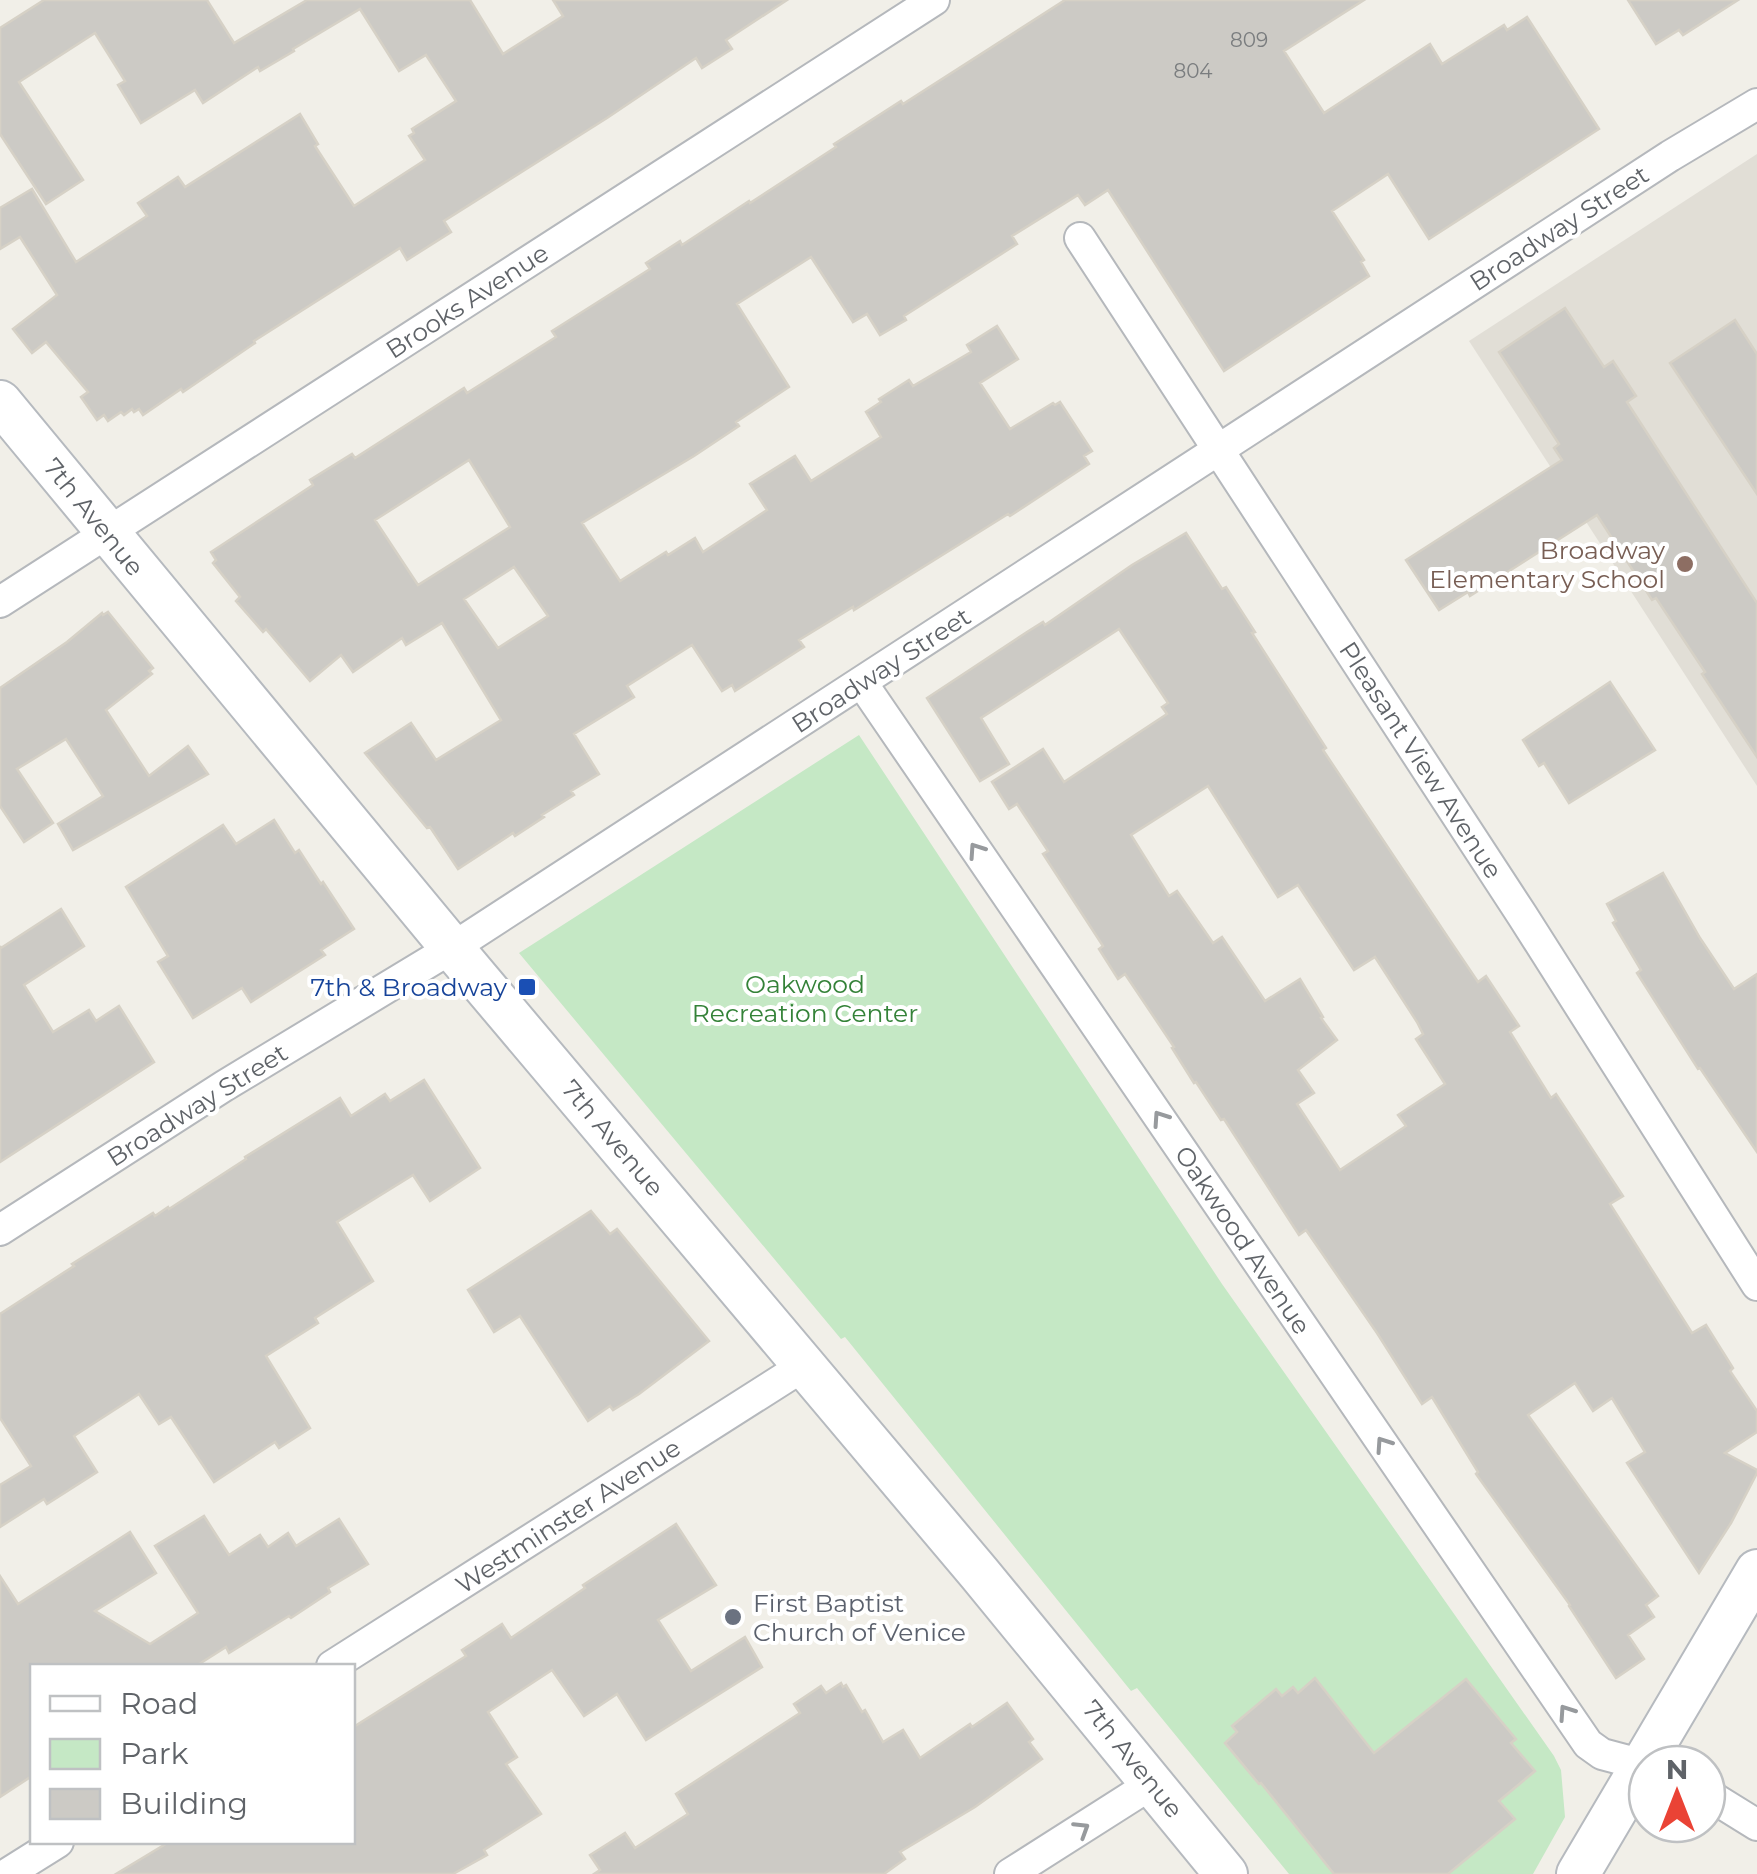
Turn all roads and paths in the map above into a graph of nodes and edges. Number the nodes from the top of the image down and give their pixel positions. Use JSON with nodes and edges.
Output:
{"nodes":[{"id":1,"x":934,"y":0,"type":"edge"},
{"id":2,"x":1757,"y":104,"type":"edge"},
{"id":3,"x":1080,"y":238,"type":"dead end"},
{"id":4,"x":0,"y":402,"type":"edge"},
{"id":5,"x":1217,"y":450,"type":"junction"},
{"id":6,"x":108,"y":533,"type":"junction"},
{"id":7,"x":0,"y":602,"type":"edge"},
{"id":8,"x":862,"y":683,"type":"junction"},
{"id":9,"x":452,"y":948,"type":"junction"},
{"id":10,"x":0,"y":1230,"type":"edge"},
{"id":11,"x":1757,"y":1284,"type":"edge"},
{"id":12,"x":805,"y":1365,"type":"junction"},
{"id":13,"x":1757,"y":1571,"type":"edge"},
{"id":14,"x":335,"y":1664,"type":"edge"},
{"id":15,"x":1658,"y":1744,"type":"edge"},
{"id":16,"x":1627,"y":1761,"type":"edge"},
{"id":17,"x":1153,"y":1783,"type":"junction"},
{"id":18,"x":1627,"y":1795,"type":"edge"},
{"id":19,"x":1727,"y":1806,"type":"edge"},
{"id":20,"x":1757,"y":1825,"type":"edge"},
{"id":21,"x":55,"y":1844,"type":"edge"},
{"id":22,"x":7,"y":1874,"type":"edge"},
{"id":23,"x":1010,"y":1874,"type":"edge"},
{"id":24,"x":1226,"y":1874,"type":"edge"},
{"id":25,"x":1578,"y":1874,"type":"edge"}],
"edges":[{"from":1,"to":6,"type":"street","name":"Brooks Avenue"},
{"from":2,"to":5,"type":"street","name":"Broadway Street"},
{"from":3,"to":5,"type":"street","name":"Pleasant View Avenue"},
{"from":4,"to":6,"type":"street","name":"7th Avenue"},
{"from":5,"to":8,"type":"street","name":"Broadway Street"},
{"from":5,"to":11,"type":"street","name":"Pleasant View Avenue"},
{"from":6,"to":7,"type":"street","name":"Brooks Avenue"},
{"from":6,"to":9,"type":"street","name":"7th Avenue"},
{"from":8,"to":9,"type":"street","name":"Broadway Street"},
{"from":16,"to":8,"type":"street","name":"Oakwood Avenue","one_way":true},
{"from":9,"to":10,"type":"street","name":"Broadway Street"},
{"from":9,"to":12,"type":"street","name":"7th Avenue"},
{"from":12,"to":14,"type":"street","name":"Westminster Avenue"},
{"from":12,"to":17,"type":"street","name":"7th Avenue"},
{"from":13,"to":15,"type":"street"},
{"from":23,"to":17,"type":"street","one_way":true},
{"from":17,"to":24,"type":"street","name":"7th Avenue"},
{"from":18,"to":25,"type":"street"},
{"from":19,"to":20,"type":"street"},
{"from":21,"to":22,"type":"street"}]}
